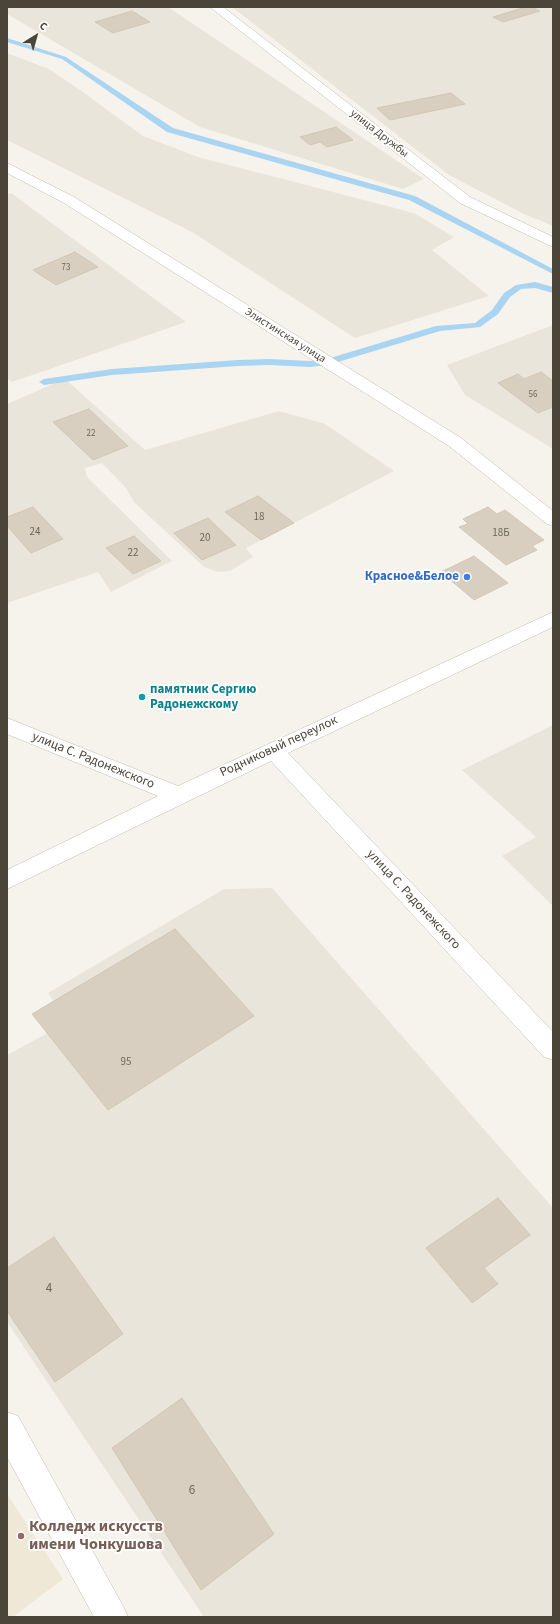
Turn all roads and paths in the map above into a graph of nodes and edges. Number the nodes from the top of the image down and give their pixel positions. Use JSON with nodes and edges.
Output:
{"nodes":[{"id":1,"x":216,"y":7,"type":"edge"},
{"id":2,"x":7,"y":167,"type":"edge"},
{"id":3,"x":553,"y":243,"type":"edge"},
{"id":4,"x":553,"y":520,"type":"edge"},
{"id":5,"x":553,"y":619,"type":"edge"},
{"id":6,"x":7,"y":726,"type":"edge"},
{"id":7,"x":273,"y":750,"type":"junction"},
{"id":8,"x":179,"y":795,"type":"junction"},
{"id":9,"x":7,"y":880,"type":"edge"},
{"id":10,"x":553,"y":1049,"type":"edge"},
{"id":11,"x":7,"y":1427,"type":"edge"},
{"id":12,"x":112,"y":1617,"type":"edge"}],
"edges":[{"from":1,"to":3,"type":"street","name":"улица Дружбы"},
{"from":2,"to":4,"type":"street","name":"Элистинская улица"},
{"from":5,"to":7,"type":"street","name":"Родниковый переулок"},
{"from":6,"to":8,"type":"street","name":"улица С. Радонежского"},
{"from":7,"to":8,"type":"street","name":"Родниковый переулок"},
{"from":7,"to":10,"type":"street","name":"улица С. Радонежского"},
{"from":8,"to":9,"type":"street","name":"Родниковый переулок"},
{"from":11,"to":12,"type":"street"}]}
